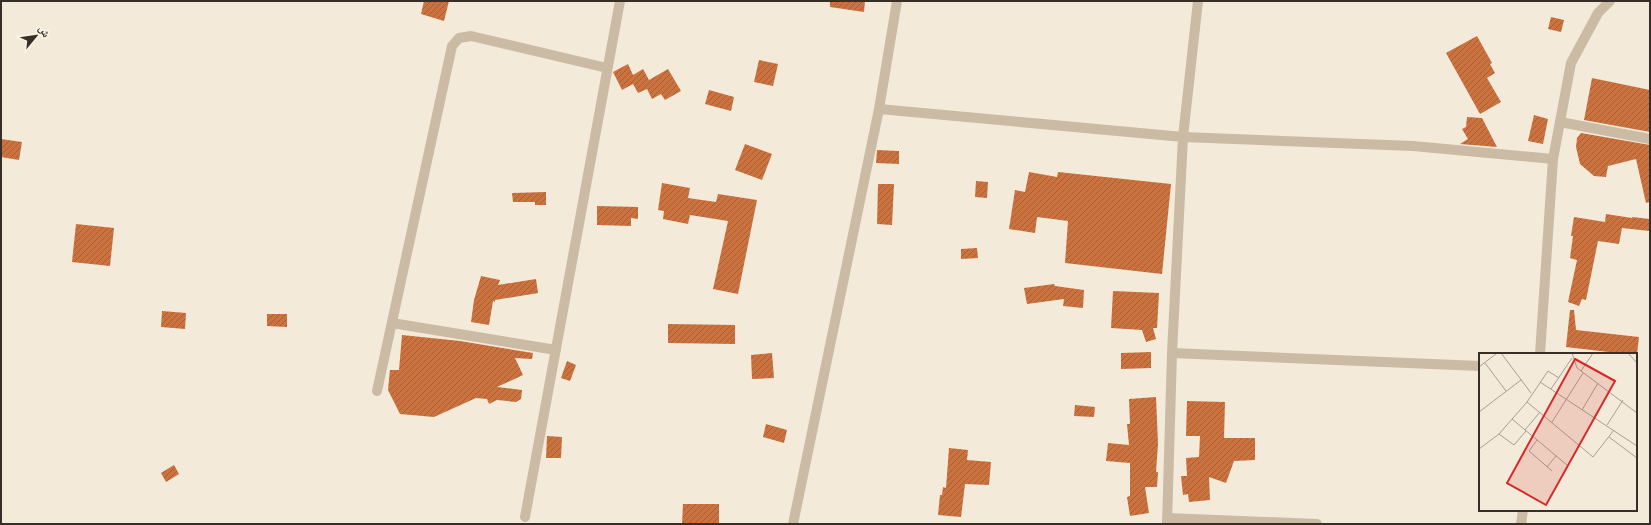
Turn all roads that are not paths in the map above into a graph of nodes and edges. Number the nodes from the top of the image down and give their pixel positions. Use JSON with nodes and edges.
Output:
{"nodes":[{"id":1,"x":620,"y":1,"type":"edge"},
{"id":2,"x":898,"y":1,"type":"edge"},
{"id":3,"x":1198,"y":1,"type":"edge"},
{"id":4,"x":1610,"y":1,"type":"edge"},
{"id":5,"x":607,"y":68,"type":"junction"},
{"id":6,"x":879,"y":109,"type":"junction"},
{"id":7,"x":1560,"y":122,"type":"junction"},
{"id":8,"x":1183,"y":137,"type":"junction"},
{"id":9,"x":1650,"y":139,"type":"edge"},
{"id":10,"x":1553,"y":159,"type":"junction"},
{"id":11,"x":392,"y":323,"type":"junction"},
{"id":12,"x":556,"y":350,"type":"junction"},
{"id":13,"x":1172,"y":353,"type":"junction"},
{"id":14,"x":1540,"y":353,"type":"edge"},
{"id":15,"x":1479,"y":366,"type":"edge"},
{"id":16,"x":377,"y":391,"type":"dead end"},
{"id":17,"x":1522,"y":511,"type":"edge"},
{"id":18,"x":525,"y":517,"type":"dead end"},
{"id":19,"x":1167,"y":521,"type":"edge"},
{"id":20,"x":793,"y":524,"type":"edge"},
{"id":21,"x":1317,"y":524,"type":"edge"},
{"id":22,"x":1521,"y":524,"type":"edge"}],
"edges":[{"from":1,"to":5,"type":"street"},
{"from":2,"to":6,"type":"street"},
{"from":3,"to":8,"type":"street"},
{"from":4,"to":7,"type":"street"},
{"from":5,"to":11,"type":"street"},
{"from":5,"to":12,"type":"street"},
{"from":6,"to":8,"type":"street"},
{"from":6,"to":20,"type":"street"},
{"from":7,"to":9,"type":"street"},
{"from":7,"to":10,"type":"street"},
{"from":8,"to":10,"type":"street"},
{"from":8,"to":13,"type":"street"},
{"from":10,"to":14,"type":"street"},
{"from":11,"to":12,"type":"street"},
{"from":11,"to":16,"type":"street"},
{"from":12,"to":18,"type":"street"},
{"from":13,"to":15,"type":"street"},
{"from":13,"to":19,"type":"street"},
{"from":17,"to":22,"type":"street"},
{"from":19,"to":21,"type":"street"}]}
